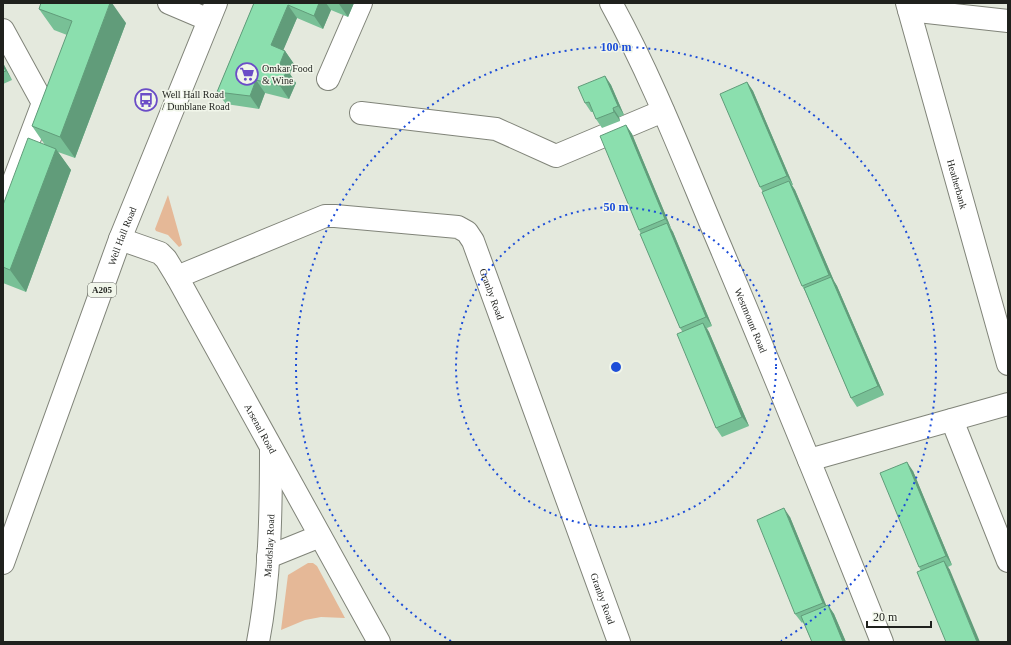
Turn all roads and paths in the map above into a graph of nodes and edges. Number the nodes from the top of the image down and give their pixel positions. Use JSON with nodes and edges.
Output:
{"nodes":[{"id":1,"x":169,"y":3,"type":"edge"},
{"id":2,"x":361,"y":3,"type":"edge"},
{"id":3,"x":611,"y":3,"type":"edge"},
{"id":4,"x":908,"y":6,"type":"edge"},
{"id":5,"x":213,"y":11,"type":"edge"},
{"id":6,"x":1008,"y":22,"type":"edge"},
{"id":7,"x":3,"y":30,"type":"edge"},
{"id":8,"x":328,"y":79,"type":"dead end"},
{"id":9,"x":663,"y":111,"type":"junction"},
{"id":10,"x":361,"y":113,"type":"dead end"},
{"id":11,"x":3,"y":209,"type":"edge"},
{"id":12,"x":120,"y":239,"type":"junction"},
{"id":13,"x":177,"y":277,"type":"junction"},
{"id":14,"x":1008,"y":364,"type":"edge"},
{"id":15,"x":1008,"y":404,"type":"edge"},
{"id":16,"x":952,"y":420,"type":"junction"},
{"id":17,"x":271,"y":448,"type":"junction"},
{"id":18,"x":809,"y":460,"type":"junction"},
{"id":19,"x":320,"y":536,"type":"junction"},
{"id":20,"x":268,"y":557,"type":"junction"},
{"id":21,"x":1008,"y":561,"type":"edge"},
{"id":22,"x":3,"y":563,"type":"edge"},
{"id":23,"x":258,"y":642,"type":"edge"},
{"id":24,"x":379,"y":642,"type":"edge"},
{"id":25,"x":619,"y":642,"type":"edge"},
{"id":26,"x":882,"y":642,"type":"edge"}],
"edges":[{"from":1,"to":5,"type":"main road"},
{"from":2,"to":8,"type":"main road"},
{"from":3,"to":9,"type":"main road","name":"Westmount Road"},
{"from":4,"to":6,"type":"main road"},
{"from":4,"to":14,"type":"main road","name":"Heatherbank"},
{"from":5,"to":12,"type":"main road","name":"Well Hall Road","number":"A205"},
{"from":7,"to":11,"type":"main road"},
{"from":9,"to":10,"type":"main road"},
{"from":9,"to":18,"type":"main road","name":"Westmount Road"},
{"from":12,"to":13,"type":"main road","name":"Arsenal Road"},
{"from":12,"to":22,"type":"main road","name":"Well Hall Road","number":"A205"},
{"from":13,"to":17,"type":"main road","name":"Arsenal Road"},
{"from":13,"to":25,"type":"main road","name":"Granby Road"},
{"from":15,"to":16,"type":"main road"},
{"from":16,"to":18,"type":"main road"},
{"from":16,"to":21,"type":"main road"},
{"from":17,"to":19,"type":"main road","name":"Arsenal Road"},
{"from":17,"to":20,"type":"main road","name":"Maudslay Road"},
{"from":18,"to":26,"type":"main road","name":"Westmount Road"},
{"from":19,"to":20,"type":"main road"},
{"from":19,"to":24,"type":"main road","name":"Arsenal Road"},
{"from":20,"to":23,"type":"main road","name":"Maudslay Road"}]}
